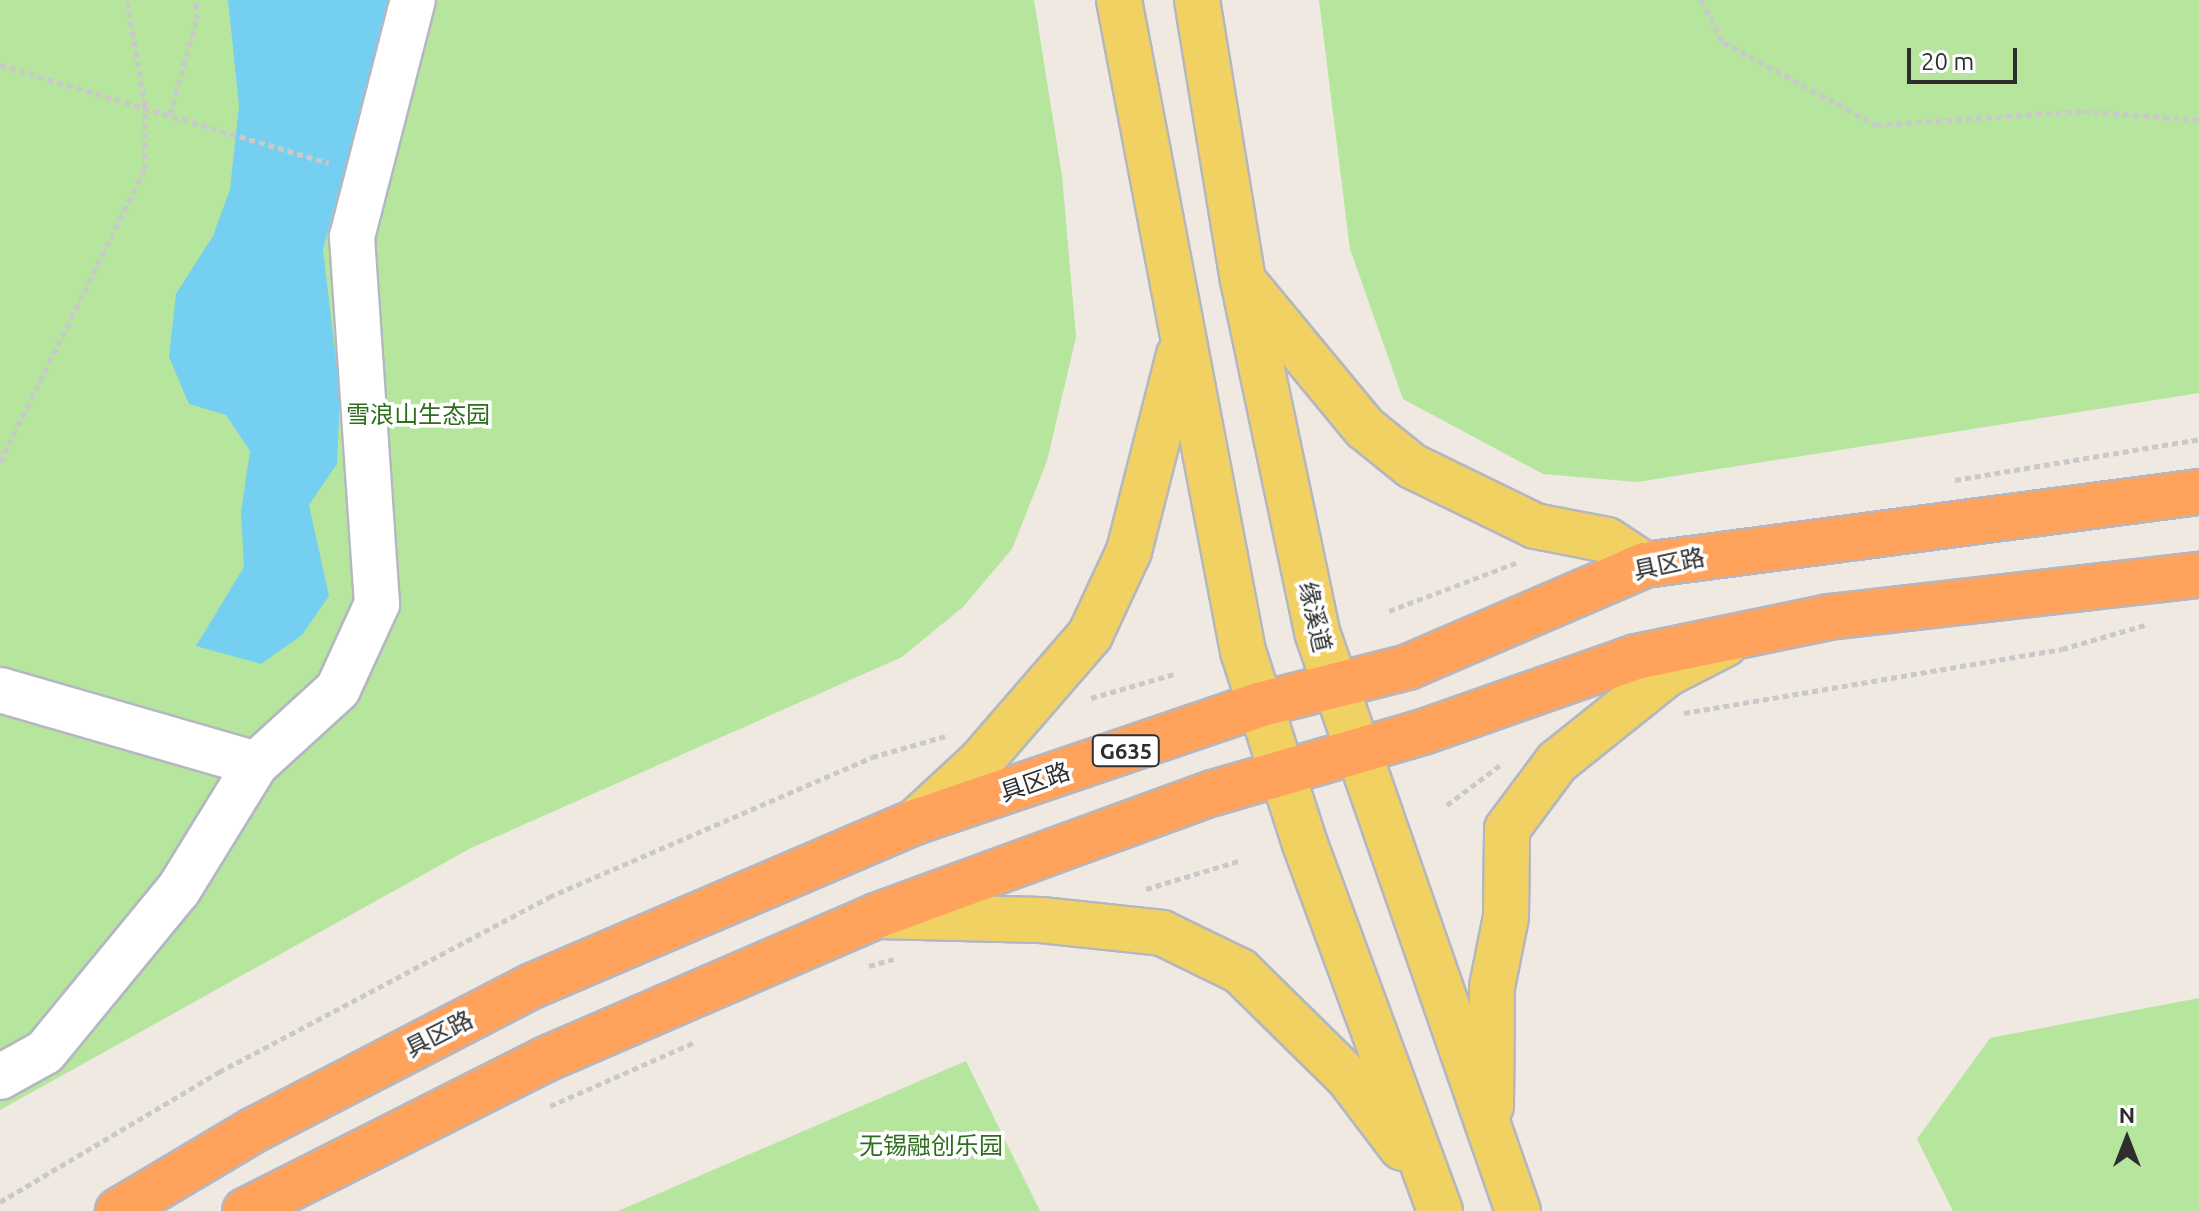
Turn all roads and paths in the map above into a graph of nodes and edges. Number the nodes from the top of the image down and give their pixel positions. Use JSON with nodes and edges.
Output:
{"nodes":[{"id":1,"x":127,"y":0,"type":"edge"},
{"id":2,"x":196,"y":0,"type":"edge"},
{"id":3,"x":413,"y":0,"type":"edge"},
{"id":4,"x":1119,"y":0,"type":"edge"},
{"id":5,"x":1197,"y":0,"type":"edge"},
{"id":6,"x":1701,"y":0,"type":"edge"},
{"id":7,"x":0,"y":65,"type":"edge"},
{"id":8,"x":145,"y":106,"type":"junction"},
{"id":9,"x":170,"y":114,"type":"junction"},
{"id":10,"x":2199,"y":120,"type":"edge"},
{"id":11,"x":368,"y":175,"type":"junction"},
{"id":12,"x":1243,"y":280,"type":"junction"},
{"id":13,"x":1182,"y":345,"type":"junction"},
{"id":14,"x":0,"y":462,"type":"edge"},
{"id":15,"x":2199,"y":492,"type":"edge"},
{"id":16,"x":1645,"y":565,"type":"junction"},
{"id":17,"x":2199,"y":575,"type":"edge"},
{"id":18,"x":2160,"y":621,"type":"dead end"},
{"id":19,"x":1745,"y":634,"type":"junction"},
{"id":20,"x":1174,"y":674,"type":"dead end"},
{"id":21,"x":1333,"y":686,"type":"junction"},
{"id":22,"x":0,"y":690,"type":"edge"},
{"id":23,"x":1075,"y":703,"type":"dead end"},
{"id":24,"x":1258,"y":705,"type":"junction"},
{"id":25,"x":1672,"y":715,"type":"dead end"},
{"id":26,"x":958,"y":732,"type":"dead end"},
{"id":27,"x":1359,"y":748,"type":"junction"},
{"id":28,"x":1506,"y":761,"type":"dead end"},
{"id":29,"x":256,"y":764,"type":"junction"},
{"id":30,"x":1281,"y":774,"type":"junction"},
{"id":31,"x":1447,"y":805,"type":"dead end"},
{"id":32,"x":915,"y":822,"type":"junction"},
{"id":33,"x":1239,"y":861,"type":"dead end"},
{"id":34,"x":1133,"y":893,"type":"dead end"},
{"id":35,"x":876,"y":916,"type":"junction"},
{"id":36,"x":898,"y":958,"type":"dead end"},
{"id":37,"x":855,"y":972,"type":"dead end"},
{"id":38,"x":711,"y":1035,"type":"dead end"},
{"id":39,"x":0,"y":1077,"type":"edge"},
{"id":40,"x":538,"y":1111,"type":"dead end"},
{"id":41,"x":1491,"y":1140,"type":"junction"},
{"id":42,"x":1435,"y":1199,"type":"edge"},
{"id":43,"x":0,"y":1202,"type":"edge"},
{"id":44,"x":118,"y":1211,"type":"edge"},
{"id":45,"x":245,"y":1211,"type":"edge"},
{"id":46,"x":1518,"y":1211,"type":"edge"}],
"edges":[{"from":1,"to":8,"type":"path"},
{"from":2,"to":9,"type":"path"},
{"from":3,"to":11,"type":"street"},
{"from":4,"to":13,"type":"main road"},
{"from":5,"to":12,"type":"main road","name":"缘溪道"},
{"from":6,"to":10,"type":"path"},
{"from":7,"to":8,"type":"path"},
{"from":8,"to":9,"type":"path"},
{"from":8,"to":14,"type":"path"},
{"from":9,"to":11,"type":"path"},
{"from":11,"to":29,"type":"street"},
{"from":12,"to":16,"type":"main road"},
{"from":12,"to":21,"type":"main road","name":"缘溪道"},
{"from":13,"to":24,"type":"main road"},
{"from":13,"to":32,"type":"main road"},
{"from":15,"to":16,"type":"highway","name":"具区路","number":"G635"},
{"from":16,"to":21,"type":"highway","name":"具区路","number":"G635"},
{"from":17,"to":19,"type":"highway"},
{"from":18,"to":25,"type":"path"},
{"from":19,"to":27,"type":"highway"},
{"from":19,"to":41,"type":"main road"},
{"from":20,"to":23,"type":"path"},
{"from":21,"to":24,"type":"highway","name":"具区路","number":"G635"},
{"from":21,"to":27,"type":"main road","name":"缘溪道"},
{"from":22,"to":29,"type":"street"},
{"from":24,"to":30,"type":"main road"},
{"from":24,"to":32,"type":"highway","name":"具区路","number":"G635"},
{"from":26,"to":43,"type":"path"},
{"from":27,"to":30,"type":"highway"},
{"from":27,"to":41,"type":"main road","name":"缘溪道"},
{"from":28,"to":31,"type":"path"},
{"from":29,"to":39,"type":"street"},
{"from":30,"to":35,"type":"highway"},
{"from":30,"to":42,"type":"main road"},
{"from":32,"to":44,"type":"highway","name":"具区路","number":"G635"},
{"from":33,"to":34,"type":"path"},
{"from":35,"to":42,"type":"main road"},
{"from":35,"to":45,"type":"highway"},
{"from":36,"to":37,"type":"path"},
{"from":38,"to":40,"type":"path"},
{"from":41,"to":46,"type":"main road","name":"缘溪道"}]}
